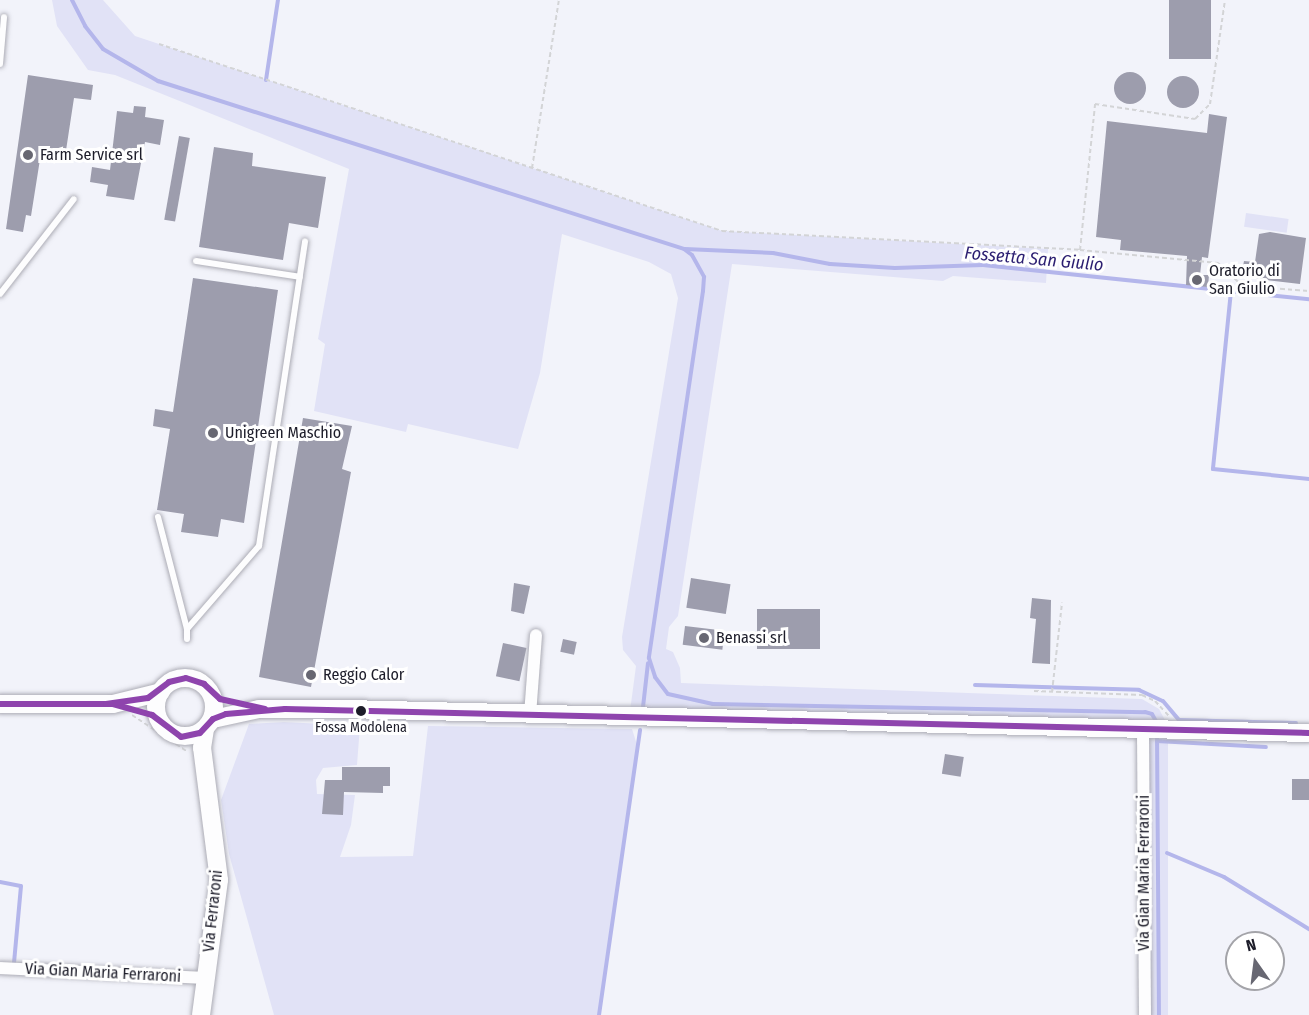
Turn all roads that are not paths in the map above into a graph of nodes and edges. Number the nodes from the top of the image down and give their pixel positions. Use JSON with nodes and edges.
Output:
{"nodes":[{"id":1,"x":4,"y":17,"type":"dead end"},
{"id":2,"x":0,"y":64,"type":"edge"},
{"id":3,"x":74,"y":199,"type":"dead end"},
{"id":4,"x":305,"y":241,"type":"dead end"},
{"id":5,"x":196,"y":261,"type":"dead end"},
{"id":6,"x":300,"y":277,"type":"junction"},
{"id":7,"x":0,"y":294,"type":"edge"},
{"id":8,"x":158,"y":517,"type":"dead end"},
{"id":9,"x":188,"y":629,"type":"junction"},
{"id":10,"x":536,"y":635,"type":"dead end"},
{"id":11,"x":187,"y":639,"type":"dead end"},
{"id":12,"x":161,"y":692,"type":"junction"},
{"id":13,"x":212,"y":694,"type":"junction"},
{"id":14,"x":0,"y":704,"type":"edge"},
{"id":15,"x":113,"y":704,"type":"junction"},
{"id":16,"x":259,"y":709,"type":"junction"},
{"id":17,"x":530,"y":715,"type":"junction"},
{"id":18,"x":158,"y":719,"type":"junction"},
{"id":19,"x":209,"y":724,"type":"junction"},
{"id":20,"x":1158,"y":731,"type":"junction"},
{"id":21,"x":1309,"y":733,"type":"edge"},
{"id":22,"x":177,"y":735,"type":"junction"},
{"id":23,"x":204,"y":771,"type":"junction"},
{"id":24,"x":0,"y":968,"type":"edge"},
{"id":25,"x":206,"y":978,"type":"junction"},
{"id":26,"x":201,"y":1015,"type":"edge"},
{"id":27,"x":1145,"y":1015,"type":"edge"}],
"edges":[{"from":1,"to":2,"type":"lane"},
{"from":3,"to":7,"type":"lane"},
{"from":4,"to":6,"type":"lane"},
{"from":5,"to":6,"type":"lane"},
{"from":6,"to":9,"type":"lane"},
{"from":8,"to":9,"type":"lane"},
{"from":9,"to":11,"type":"lane"},
{"from":10,"to":17,"type":"street"},
{"from":12,"to":13,"type":"street"},
{"from":12,"to":15,"type":"street"},
{"from":12,"to":18,"type":"street"},
{"from":13,"to":16,"type":"street"},
{"from":13,"to":19,"type":"street"},
{"from":14,"to":15,"type":"street"},
{"from":15,"to":18,"type":"street"},
{"from":16,"to":17,"type":"street"},
{"from":16,"to":19,"type":"street"},
{"from":17,"to":20,"type":"street"},
{"from":18,"to":22,"type":"street"},
{"from":19,"to":22,"type":"street"},
{"from":19,"to":23,"type":"street","name":"Via Ferraroni"},
{"from":20,"to":21,"type":"street"},
{"from":20,"to":27,"type":"street","name":"Via Gian Maria Ferraroni"},
{"from":22,"to":23,"type":"street","name":"Via Ferraroni"},
{"from":23,"to":25,"type":"street","name":"Via Ferraroni"},
{"from":24,"to":25,"type":"street","name":"Via Gian Maria Ferraroni"},
{"from":25,"to":26,"type":"street","name":"Via Ferraroni"}]}
